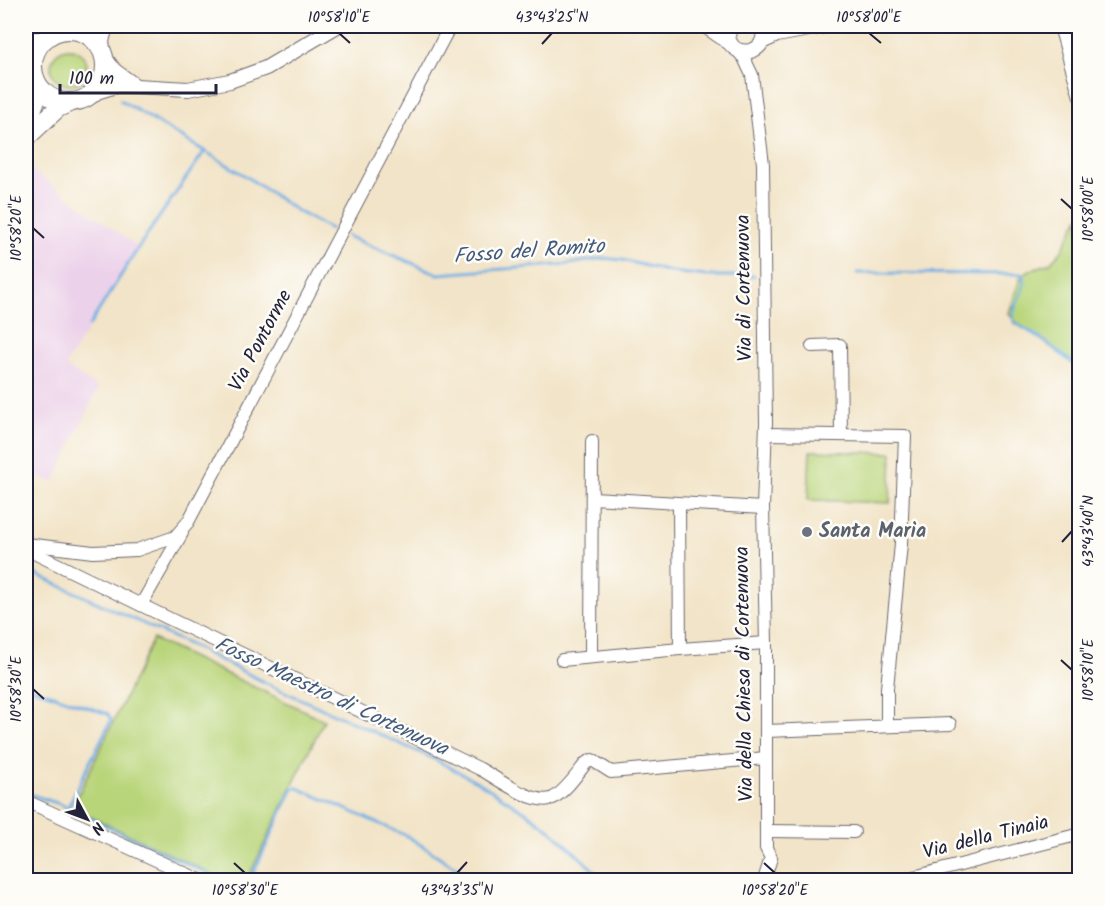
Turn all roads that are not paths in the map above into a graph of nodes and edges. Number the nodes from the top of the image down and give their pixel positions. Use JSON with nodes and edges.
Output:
{"nodes":[{"id":1,"x":104,"y":26,"type":"edge"},
{"id":2,"x":337,"y":26,"type":"edge"},
{"id":3,"x":450,"y":26,"type":"edge"},
{"id":4,"x":705,"y":26,"type":"edge"},
{"id":5,"x":730,"y":26,"type":"edge"},
{"id":6,"x":764,"y":26,"type":"edge"},
{"id":7,"x":825,"y":26,"type":"edge"},
{"id":8,"x":1060,"y":26,"type":"edge"},
{"id":9,"x":76,"y":28,"type":"edge"},
{"id":10,"x":795,"y":31,"type":"junction"},
{"id":11,"x":46,"y":38,"type":"junction"},
{"id":12,"x":26,"y":39,"type":"edge"},
{"id":13,"x":760,"y":44,"type":"junction"},
{"id":14,"x":733,"y":46,"type":"junction"},
{"id":15,"x":103,"y":54,"type":"junction"},
{"id":16,"x":31,"y":67,"type":"edge"},
{"id":17,"x":752,"y":75,"type":"junction"},
{"id":18,"x":133,"y":84,"type":"junction"},
{"id":19,"x":93,"y":93,"type":"junction"},
{"id":20,"x":1080,"y":97,"type":"edge"},
{"id":21,"x":71,"y":102,"type":"junction"},
{"id":22,"x":26,"y":127,"type":"edge"},
{"id":23,"x":26,"y":138,"type":"edge"},
{"id":24,"x":812,"y":346,"type":"dead end"},
{"id":25,"x":766,"y":434,"type":"junction"},
{"id":26,"x":841,"y":435,"type":"junction"},
{"id":27,"x":592,"y":441,"type":"dead end"},
{"id":28,"x":593,"y":498,"type":"junction"},
{"id":29,"x":679,"y":504,"type":"junction"},
{"id":30,"x":763,"y":504,"type":"junction"},
{"id":31,"x":188,"y":522,"type":"junction"},
{"id":32,"x":26,"y":544,"type":"edge"},
{"id":33,"x":26,"y":549,"type":"edge"},
{"id":34,"x":141,"y":605,"type":"junction"},
{"id":35,"x":766,"y":643,"type":"junction"},
{"id":36,"x":680,"y":649,"type":"junction"},
{"id":37,"x":591,"y":656,"type":"junction"},
{"id":38,"x":562,"y":660,"type":"dead end"},
{"id":39,"x":950,"y":724,"type":"dead end"},
{"id":40,"x":887,"y":726,"type":"junction"},
{"id":41,"x":766,"y":731,"type":"junction"},
{"id":42,"x":766,"y":758,"type":"junction"},
{"id":43,"x":26,"y":801,"type":"edge"},
{"id":44,"x":766,"y":831,"type":"junction"},
{"id":45,"x":854,"y":832,"type":"dead end"},
{"id":46,"x":1080,"y":834,"type":"edge"},
{"id":47,"x":200,"y":880,"type":"edge"},
{"id":48,"x":764,"y":880,"type":"edge"},
{"id":49,"x":902,"y":880,"type":"edge"}],
"edges":[{"from":1,"to":15,"type":"main road"},
{"from":2,"to":18,"type":"street"},
{"from":3,"to":31,"type":"street","name":"Via Pontorme"},
{"from":4,"to":14,"type":"street"},
{"from":5,"to":14,"type":"street","name":"Via di Cortenuova"},
{"from":6,"to":10,"type":"street"},
{"from":6,"to":13,"type":"street","name":"Via di Cortenuova"},
{"from":7,"to":10,"type":"street"},
{"from":8,"to":20,"type":"street"},
{"from":9,"to":11,"type":"main road"},
{"from":9,"to":15,"type":"main road"},
{"from":10,"to":13,"type":"street"},
{"from":11,"to":12,"type":"street"},
{"from":11,"to":16,"type":"main road"},
{"from":13,"to":14,"type":"street"},
{"from":13,"to":17,"type":"street","name":"Via di Cortenuova"},
{"from":14,"to":17,"type":"street","name":"Via di Cortenuova"},
{"from":15,"to":18,"type":"street"},
{"from":15,"to":19,"type":"main road"},
{"from":16,"to":21,"type":"main road"},
{"from":16,"to":22,"type":"main road"},
{"from":17,"to":25,"type":"street","name":"Via di Cortenuova"},
{"from":18,"to":19,"type":"street"},
{"from":19,"to":21,"type":"main road"},
{"from":21,"to":23,"type":"main road"},
{"from":24,"to":26,"type":"street"},
{"from":25,"to":26,"type":"street"},
{"from":25,"to":30,"type":"street","name":"Via di Cortenuova"},
{"from":26,"to":40,"type":"street"},
{"from":27,"to":28,"type":"street"},
{"from":28,"to":29,"type":"street"},
{"from":28,"to":37,"type":"street"},
{"from":29,"to":30,"type":"street"},
{"from":29,"to":36,"type":"street"},
{"from":30,"to":35,"type":"street","name":"Via della Chiesa di Cortenuova"},
{"from":31,"to":32,"type":"street","name":"Via Pontorme"},
{"from":31,"to":34,"type":"street"},
{"from":33,"to":34,"type":"street"},
{"from":34,"to":42,"type":"street"},
{"from":35,"to":36,"type":"street"},
{"from":35,"to":41,"type":"street","name":"Via della Chiesa di Cortenuova"},
{"from":36,"to":37,"type":"street"},
{"from":37,"to":38,"type":"street"},
{"from":39,"to":40,"type":"street"},
{"from":40,"to":41,"type":"street"},
{"from":41,"to":42,"type":"street","name":"Via della Chiesa di Cortenuova"},
{"from":42,"to":44,"type":"street","name":"Via della Chiesa di Cortenuova"},
{"from":43,"to":47,"type":"street"},
{"from":44,"to":45,"type":"street"},
{"from":44,"to":48,"type":"street","name":"Via della Chiesa di Cortenuova"},
{"from":46,"to":49,"type":"street","name":"Via della Tinaia"}]}
